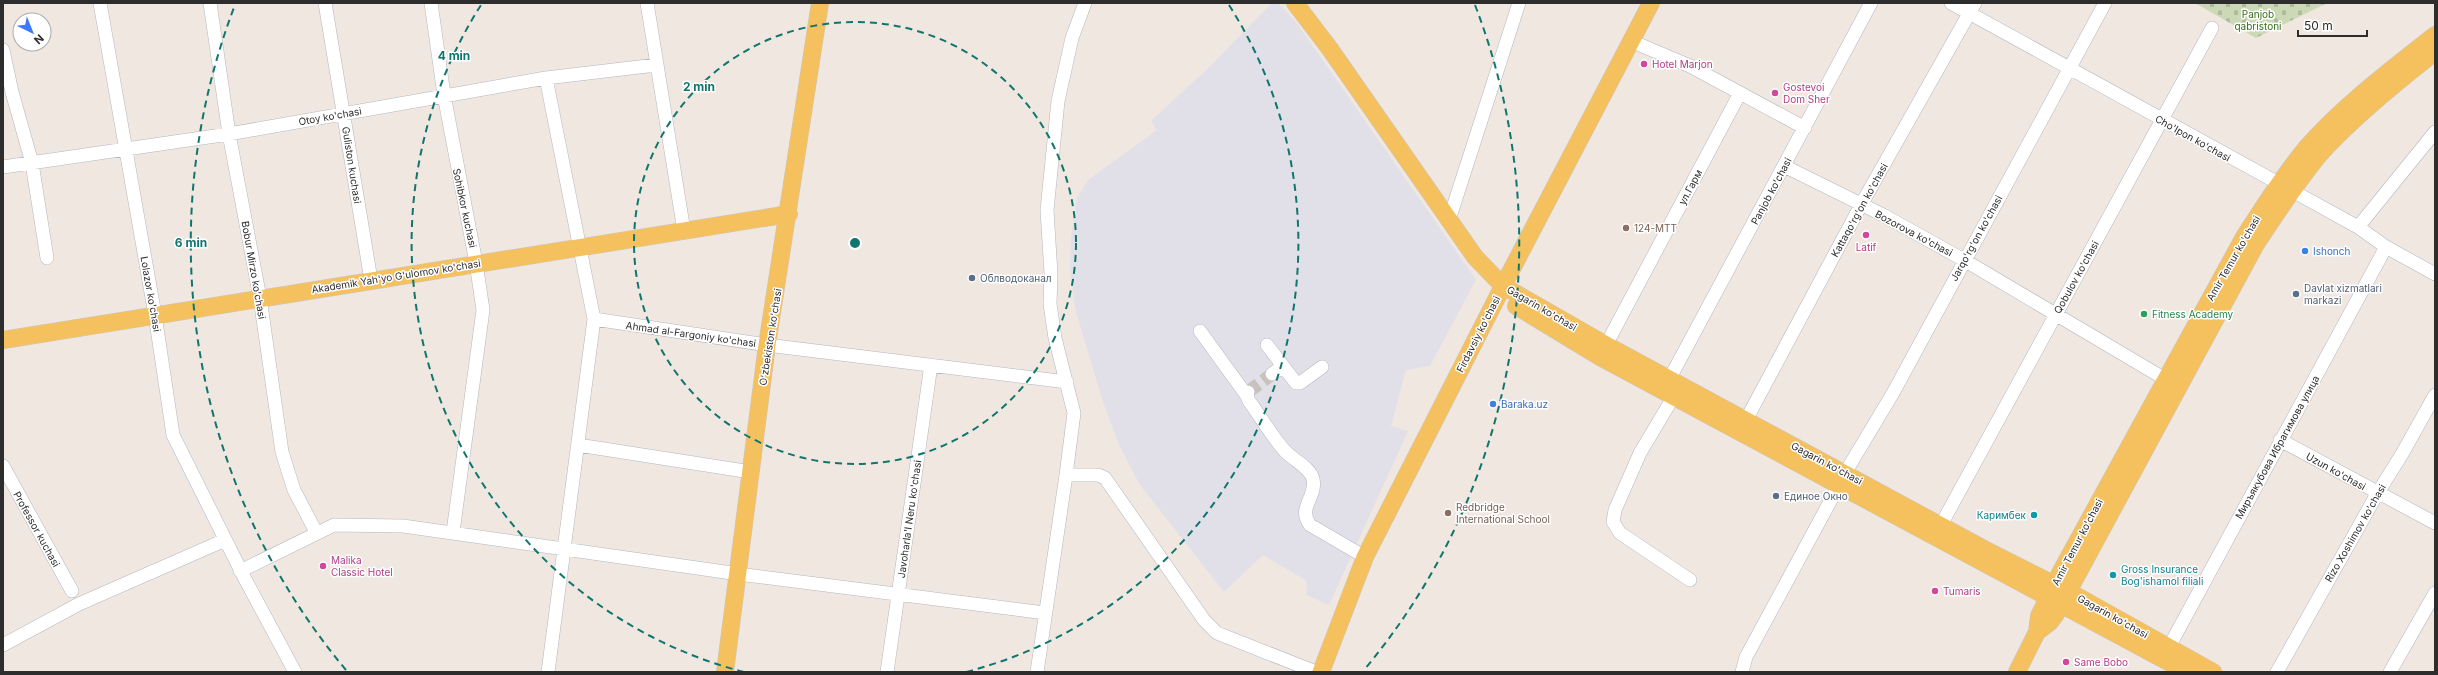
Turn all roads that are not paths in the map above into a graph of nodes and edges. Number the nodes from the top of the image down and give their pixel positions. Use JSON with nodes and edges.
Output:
{"nodes":[{"id":1,"x":100,"y":3,"type":"edge"},
{"id":2,"x":210,"y":3,"type":"edge"},
{"id":3,"x":325,"y":3,"type":"edge"},
{"id":4,"x":431,"y":3,"type":"edge"},
{"id":5,"x":647,"y":3,"type":"edge"},
{"id":6,"x":820,"y":3,"type":"edge"},
{"id":7,"x":1085,"y":3,"type":"edge"},
{"id":8,"x":1295,"y":3,"type":"edge"},
{"id":9,"x":1519,"y":3,"type":"edge"},
{"id":10,"x":1651,"y":3,"type":"edge"},
{"id":11,"x":1872,"y":3,"type":"edge"},
{"id":12,"x":1951,"y":3,"type":"edge"},
{"id":13,"x":2105,"y":3,"type":"edge"},
{"id":14,"x":1972,"y":8,"type":"edge"},
{"id":15,"x":2212,"y":28,"type":"dead end"},
{"id":16,"x":2435,"y":35,"type":"edge"},
{"id":17,"x":1631,"y":41,"type":"junction"},
{"id":18,"x":3,"y":50,"type":"edge"},
{"id":19,"x":2435,"y":52,"type":"edge"},
{"id":20,"x":656,"y":65,"type":"junction"},
{"id":21,"x":2068,"y":68,"type":"junction"},
{"id":22,"x":546,"y":78,"type":"junction"},
{"id":23,"x":1740,"y":93,"type":"junction"},
{"id":24,"x":444,"y":95,"type":"junction"},
{"id":25,"x":343,"y":113,"type":"junction"},
{"id":26,"x":2160,"y":120,"type":"junction"},
{"id":27,"x":1805,"y":128,"type":"junction"},
{"id":28,"x":2435,"y":132,"type":"edge"},
{"id":29,"x":229,"y":134,"type":"junction"},
{"id":30,"x":125,"y":148,"type":"junction"},
{"id":31,"x":32,"y":163,"type":"junction"},
{"id":32,"x":1784,"y":166,"type":"junction"},
{"id":33,"x":3,"y":167,"type":"edge"},
{"id":34,"x":2285,"y":188,"type":"junction"},
{"id":35,"x":1861,"y":205,"type":"junction"},
{"id":36,"x":789,"y":214,"type":"junction"},
{"id":37,"x":1449,"y":220,"type":"junction"},
{"id":38,"x":2358,"y":227,"type":"junction"},
{"id":39,"x":684,"y":231,"type":"junction"},
{"id":40,"x":2386,"y":247,"type":"junction"},
{"id":41,"x":578,"y":248,"type":"junction"},
{"id":42,"x":47,"y":258,"type":"dead end"},
{"id":43,"x":1964,"y":260,"type":"junction"},
{"id":44,"x":476,"y":263,"type":"junction"},
{"id":45,"x":2435,"y":274,"type":"edge"},
{"id":46,"x":371,"y":280,"type":"junction"},
{"id":47,"x":1502,"y":286,"type":"junction"},
{"id":48,"x":260,"y":298,"type":"junction"},
{"id":49,"x":2056,"y":313,"type":"junction"},
{"id":50,"x":155,"y":315,"type":"junction"},
{"id":51,"x":594,"y":320,"type":"junction"},
{"id":52,"x":1200,"y":331,"type":"dead end"},
{"id":53,"x":3,"y":340,"type":"edge"},
{"id":54,"x":767,"y":345,"type":"junction"},
{"id":55,"x":1267,"y":345,"type":"dead end"},
{"id":56,"x":1606,"y":345,"type":"junction"},
{"id":57,"x":931,"y":365,"type":"junction"},
{"id":58,"x":1283,"y":366,"type":"junction"},
{"id":59,"x":1322,"y":367,"type":"dead end"},
{"id":60,"x":1272,"y":374,"type":"tunnel mouth"},
{"id":61,"x":1670,"y":378,"type":"junction"},
{"id":62,"x":2165,"y":379,"type":"junction"},
{"id":63,"x":1067,"y":382,"type":"junction"},
{"id":64,"x":2435,"y":395,"type":"edge"},
{"id":65,"x":1674,"y":396,"type":"junction"},
{"id":66,"x":1746,"y":420,"type":"junction"},
{"id":67,"x":2280,"y":440,"type":"junction"},
{"id":68,"x":578,"y":445,"type":"junction"},
{"id":69,"x":3,"y":466,"type":"edge"},
{"id":70,"x":751,"y":472,"type":"junction"},
{"id":71,"x":1066,"y":475,"type":"junction"},
{"id":72,"x":1842,"y":479,"type":"junction"},
{"id":73,"x":2377,"y":494,"type":"junction"},
{"id":74,"x":2435,"y":523,"type":"edge"},
{"id":75,"x":1940,"y":525,"type":"junction"},
{"id":76,"x":316,"y":532,"type":"junction"},
{"id":77,"x":453,"y":532,"type":"junction"},
{"id":78,"x":226,"y":540,"type":"junction"},
{"id":79,"x":564,"y":549,"type":"junction"},
{"id":80,"x":1366,"y":558,"type":"junction"},
{"id":81,"x":240,"y":571,"type":"junction"},
{"id":82,"x":739,"y":572,"type":"junction"},
{"id":83,"x":1690,"y":580,"type":"dead end"},
{"id":84,"x":72,"y":591,"type":"dead end"},
{"id":85,"x":2435,"y":593,"type":"edge"},
{"id":86,"x":2058,"y":594,"type":"junction"},
{"id":87,"x":898,"y":595,"type":"junction"},
{"id":88,"x":1045,"y":613,"type":"junction"},
{"id":89,"x":3,"y":645,"type":"edge"},
{"id":90,"x":2169,"y":647,"type":"junction"},
{"id":91,"x":295,"y":672,"type":"edge"},
{"id":92,"x":548,"y":672,"type":"edge"},
{"id":93,"x":725,"y":672,"type":"edge"},
{"id":94,"x":887,"y":672,"type":"edge"},
{"id":95,"x":1037,"y":672,"type":"edge"},
{"id":96,"x":1316,"y":672,"type":"edge"},
{"id":97,"x":1321,"y":672,"type":"edge"},
{"id":98,"x":1742,"y":672,"type":"edge"},
{"id":99,"x":2017,"y":672,"type":"edge"},
{"id":100,"x":2187,"y":672,"type":"edge"},
{"id":101,"x":2213,"y":672,"type":"edge"},
{"id":102,"x":2278,"y":672,"type":"edge"},
{"id":103,"x":2390,"y":672,"type":"edge"}],
"edges":[{"from":1,"to":30,"type":"street","name":"Lolazor ko'chasi"},
{"from":2,"to":29,"type":"street","name":"Bobur Mirzo ko'chasi"},
{"from":3,"to":25,"type":"street","name":"Guliston kuchasi"},
{"from":4,"to":24,"type":"street","name":"Sohibkor kuchasi"},
{"from":5,"to":20,"type":"street"},
{"from":6,"to":36,"type":"main road","name":"O'zbekiston ko'chasi"},
{"from":7,"to":63,"type":"street"},
{"from":8,"to":37,"type":"main road"},
{"from":9,"to":37,"type":"street"},
{"from":10,"to":17,"type":"main road","name":"Firdavsiy ko'chasi"},
{"from":11,"to":27,"type":"street","name":"Panjob ko'chasi"},
{"from":12,"to":14,"type":"street","name":"Cho'lpon ko'chasi"},
{"from":13,"to":21,"type":"street","name":"Jarqo'rg'on ko'chasi"},
{"from":14,"to":21,"type":"street","name":"Cho'lpon ko'chasi"},
{"from":14,"to":35,"type":"street","name":"Kattaqo'rg'on ko'chasi"},
{"from":15,"to":26,"type":"street","name":"Qobulov ko'chasi"},
{"from":16,"to":34,"type":"main road","name":"Amir Temur ko'chasi"},
{"from":17,"to":23,"type":"street"},
{"from":17,"to":47,"type":"main road","name":"Firdavsiy ko'chasi"},
{"from":18,"to":31,"type":"street"},
{"from":19,"to":34,"type":"main road","name":"Amir Temur ko'chasi"},
{"from":20,"to":22,"type":"street","name":"Otoy ko'chasi"},
{"from":20,"to":39,"type":"street"},
{"from":21,"to":26,"type":"street","name":"Cho'lpon ko'chasi"},
{"from":21,"to":43,"type":"street","name":"Jarqo'rg'on ko'chasi"},
{"from":22,"to":24,"type":"street","name":"Otoy ko'chasi"},
{"from":22,"to":41,"type":"street"},
{"from":23,"to":27,"type":"street"},
{"from":23,"to":56,"type":"street","name":"ул.Гарм"},
{"from":24,"to":25,"type":"street","name":"Otoy ko'chasi"},
{"from":24,"to":44,"type":"street","name":"Sohibkor kuchasi"},
{"from":25,"to":29,"type":"street","name":"Otoy ko'chasi"},
{"from":25,"to":46,"type":"street","name":"Guliston kuchasi"},
{"from":26,"to":34,"type":"street","name":"Cho'lpon ko'chasi"},
{"from":26,"to":49,"type":"street","name":"Qobulov ko'chasi"},
{"from":27,"to":32,"type":"street","name":"Panjob ko'chasi"},
{"from":28,"to":38,"type":"street"},
{"from":29,"to":30,"type":"street","name":"Otoy ko'chasi"},
{"from":29,"to":48,"type":"street","name":"Bobur Mirzo ko'chasi"},
{"from":30,"to":31,"type":"street","name":"Otoy ko'chasi"},
{"from":30,"to":50,"type":"street","name":"Lolazor ko'chasi"},
{"from":31,"to":33,"type":"street","name":"Otoy ko'chasi"},
{"from":31,"to":42,"type":"street"},
{"from":32,"to":35,"type":"street","name":"Bozorova ko'chasi"},
{"from":32,"to":61,"type":"street","name":"Panjob ko'chasi"},
{"from":34,"to":38,"type":"street","name":"Cho'lpon ko'chasi"},
{"from":34,"to":62,"type":"main road","name":"Amir Temur ko'chasi"},
{"from":34,"to":86,"type":"main road","name":"Amir Temur ko'chasi"},
{"from":35,"to":43,"type":"street","name":"Bozorova ko'chasi"},
{"from":35,"to":66,"type":"street","name":"Kattaqo'rg'on ko'chasi"},
{"from":36,"to":39,"type":"main road","name":"Akademik Yah'yo G'ulomov ko'chasi"},
{"from":36,"to":54,"type":"main road","name":"O'zbekiston ko'chasi"},
{"from":37,"to":47,"type":"main road"},
{"from":38,"to":40,"type":"street","name":"Cho'lpon ko'chasi"},
{"from":39,"to":41,"type":"main road","name":"Akademik Yah'yo G'ulomov ko'chasi"},
{"from":40,"to":45,"type":"street","name":"Cho'lpon ko'chasi"},
{"from":40,"to":67,"type":"street","name":"Миръякубова Ибрагимова улица"},
{"from":41,"to":44,"type":"main road","name":"Akademik Yah'yo G'ulomov ko'chasi"},
{"from":41,"to":51,"type":"street"},
{"from":43,"to":49,"type":"street","name":"Bozorova ko'chasi"},
{"from":43,"to":72,"type":"street","name":"Jarqo'rg'on ko'chasi"},
{"from":44,"to":46,"type":"main road","name":"Akademik Yah'yo G'ulomov ko'chasi"},
{"from":44,"to":77,"type":"street","name":"Sohibkor kuchasi"},
{"from":46,"to":48,"type":"main road","name":"Akademik Yah'yo G'ulomov ko'chasi"},
{"from":47,"to":56,"type":"main road","name":"Gagarin ko'chasi"},
{"from":47,"to":65,"type":"main road","name":"Gagarin ko'chasi"},
{"from":47,"to":80,"type":"main road","name":"Firdavsiy ko'chasi"},
{"from":48,"to":50,"type":"main road","name":"Akademik Yah'yo G'ulomov ko'chasi"},
{"from":48,"to":76,"type":"street","name":"Bobur Mirzo ko'chasi"},
{"from":49,"to":62,"type":"street","name":"Bozorova ko'chasi"},
{"from":49,"to":75,"type":"street","name":"Qobulov ko'chasi"},
{"from":50,"to":53,"type":"main road","name":"Akademik Yah'yo G'ulomov ko'chasi"},
{"from":50,"to":78,"type":"street","name":"Lolazor ko'chasi"},
{"from":51,"to":54,"type":"street","name":"Ahmad al-Fargoniy ko'chasi"},
{"from":51,"to":68,"type":"street"},
{"from":52,"to":80,"type":"street"},
{"from":54,"to":57,"type":"street","name":"Ahmad al-Fargoniy ko'chasi"},
{"from":54,"to":70,"type":"main road","name":"O'zbekiston ko'chasi"},
{"from":55,"to":58,"type":"street"},
{"from":56,"to":61,"type":"main road","name":"Gagarin ko'chasi"},
{"from":57,"to":63,"type":"street","name":"Ahmad al-Fargoniy ko'chasi"},
{"from":57,"to":87,"type":"street","name":"Javoharla'l Neru ko'chasi"},
{"from":58,"to":59,"type":"street"},
{"from":58,"to":60,"type":"street"},
{"from":61,"to":66,"type":"main road","name":"Gagarin ko'chasi"},
{"from":62,"to":86,"type":"main road","name":"Amir Temur ko'chasi"},
{"from":63,"to":71,"type":"street"},
{"from":64,"to":73,"type":"street","name":"Rizo Xoshimov ko'chasi"},
{"from":65,"to":72,"type":"main road","name":"Gagarin ko'chasi"},
{"from":65,"to":83,"type":"street"},
{"from":66,"to":72,"type":"main road","name":"Gagarin ko'chasi"},
{"from":67,"to":73,"type":"street","name":"Uzun ko'chasi"},
{"from":67,"to":90,"type":"street","name":"Миръякубова Ибрагимова улица"},
{"from":68,"to":70,"type":"street"},
{"from":68,"to":79,"type":"street"},
{"from":69,"to":84,"type":"street","name":"Professor kuchasi"},
{"from":70,"to":82,"type":"main road","name":"O'zbekiston ko'chasi"},
{"from":71,"to":88,"type":"street"},
{"from":71,"to":96,"type":"street"},
{"from":72,"to":75,"type":"main road","name":"Gagarin ko'chasi"},
{"from":72,"to":86,"type":"main road","name":"Gagarin ko'chasi"},
{"from":72,"to":98,"type":"street","name":"Jarqo'rg'on ko'chasi"},
{"from":73,"to":74,"type":"street","name":"Uzun ko'chasi"},
{"from":73,"to":102,"type":"street","name":"Rizo Xoshimov ko'chasi"},
{"from":75,"to":86,"type":"main road","name":"Gagarin ko'chasi"},
{"from":76,"to":77,"type":"street"},
{"from":76,"to":81,"type":"street"},
{"from":77,"to":79,"type":"street"},
{"from":78,"to":81,"type":"street","name":"Lolazor ko'chasi"},
{"from":78,"to":89,"type":"street"},
{"from":79,"to":82,"type":"street"},
{"from":79,"to":92,"type":"street"},
{"from":80,"to":97,"type":"main road","name":"Firdavsiy ko'chasi"},
{"from":81,"to":91,"type":"street"},
{"from":82,"to":87,"type":"street"},
{"from":82,"to":93,"type":"main road","name":"O'zbekiston ko'chasi"},
{"from":85,"to":103,"type":"street"},
{"from":86,"to":90,"type":"main road","name":"Gagarin ko'chasi"},
{"from":86,"to":99,"type":"main road","name":"Amir Temur ko'chasi"},
{"from":86,"to":100,"type":"main road","name":"Gagarin ko'chasi"},
{"from":87,"to":88,"type":"street"},
{"from":87,"to":94,"type":"street","name":"Javoharla'l Neru ko'chasi"},
{"from":88,"to":95,"type":"street"},
{"from":90,"to":101,"type":"main road","name":"Gagarin ko'chasi"}]}
